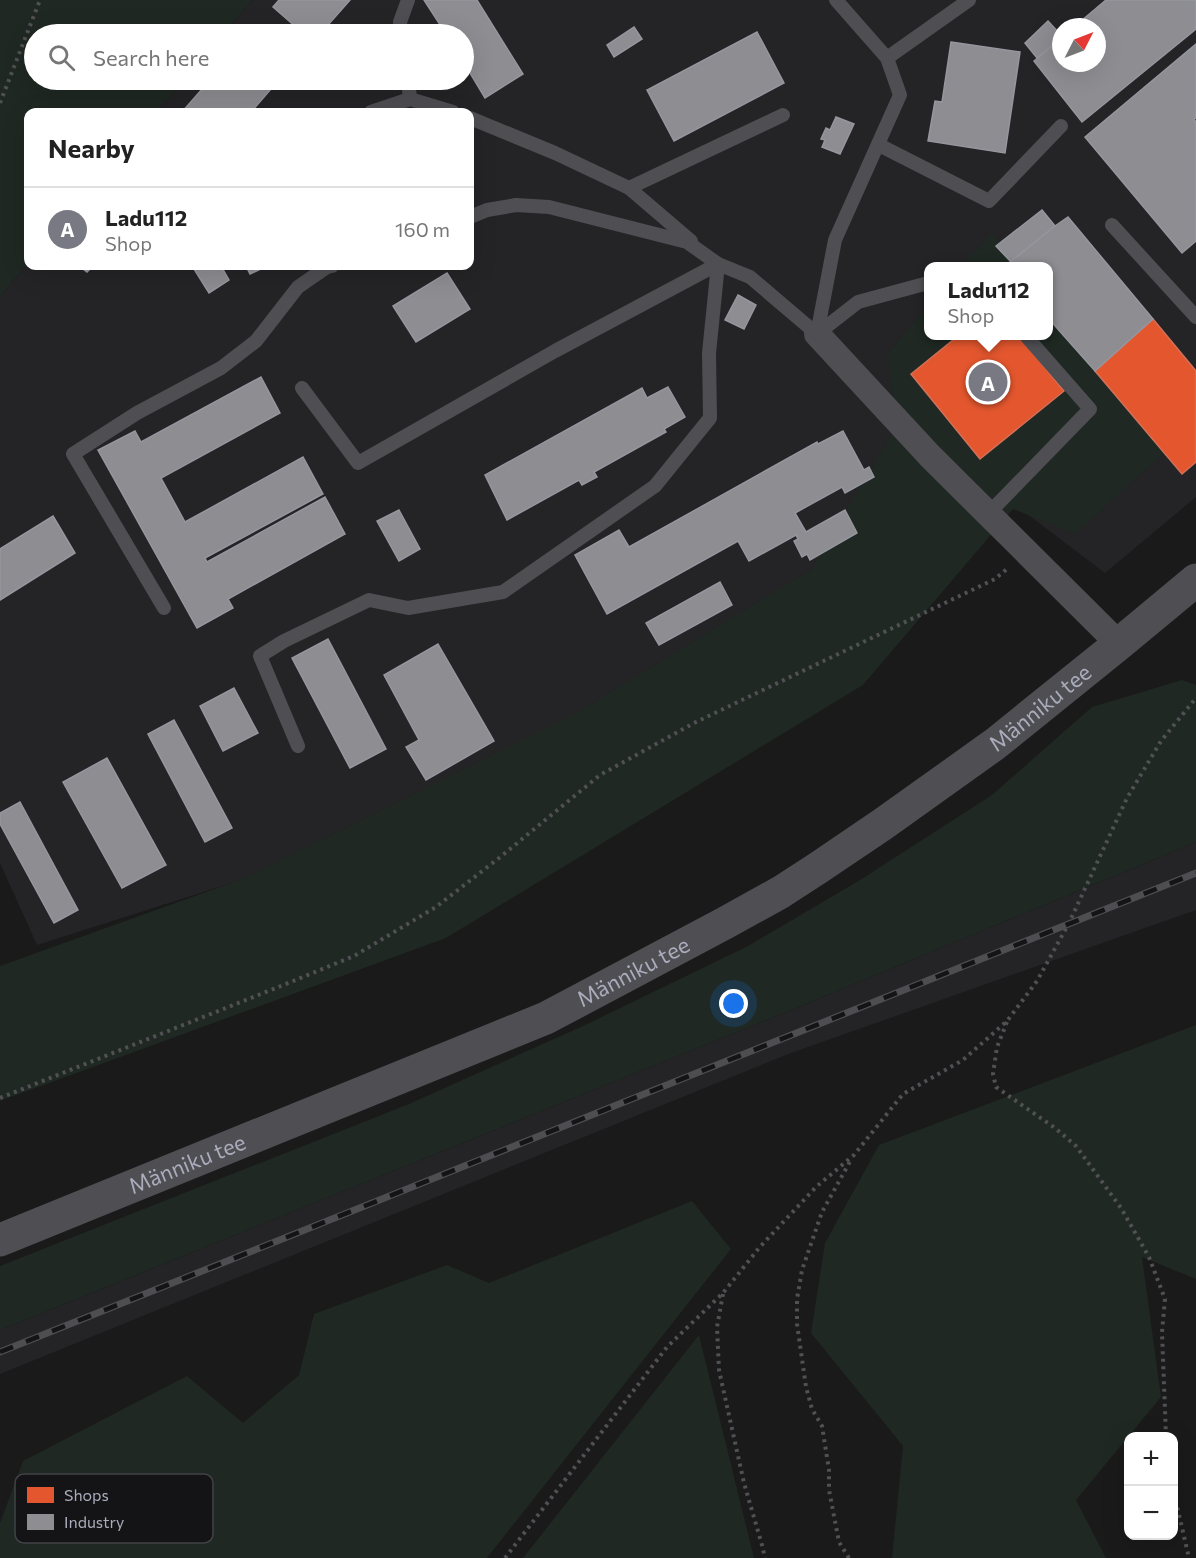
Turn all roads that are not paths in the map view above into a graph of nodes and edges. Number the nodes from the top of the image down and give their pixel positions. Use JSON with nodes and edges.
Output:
{"nodes":[{"id":1,"x":408,"y":0,"type":"edge"},
{"id":2,"x":836,"y":0,"type":"edge"},
{"id":3,"x":969,"y":0,"type":"edge"},
{"id":4,"x":399,"y":24,"type":"edge"},
{"id":5,"x":887,"y":58,"type":"junction"},
{"id":6,"x":409,"y":90,"type":"edge"},
{"id":7,"x":410,"y":99,"type":"junction"},
{"id":8,"x":383,"y":108,"type":"edge"},
{"id":9,"x":440,"y":108,"type":"edge"},
{"id":10,"x":783,"y":115,"type":"dead end"},
{"id":11,"x":474,"y":120,"type":"edge"},
{"id":12,"x":1061,"y":126,"type":"dead end"},
{"id":13,"x":879,"y":145,"type":"junction"},
{"id":14,"x":629,"y":188,"type":"junction"},
{"id":15,"x":474,"y":215,"type":"edge"},
{"id":16,"x":1112,"y":225,"type":"dead end"},
{"id":17,"x":718,"y":264,"type":"junction"},
{"id":18,"x":323,"y":270,"type":"edge"},
{"id":19,"x":924,"y":284,"type":"edge"},
{"id":20,"x":1196,"y":317,"type":"edge"},
{"id":21,"x":817,"y":334,"type":"junction"},
{"id":22,"x":1030,"y":340,"type":"edge"},
{"id":23,"x":302,"y":388,"type":"dead end"},
{"id":24,"x":988,"y":514,"type":"junction"},
{"id":25,"x":1196,"y":580,"type":"edge"},
{"id":26,"x":164,"y":609,"type":"dead end"},
{"id":27,"x":1119,"y":644,"type":"junction"},
{"id":28,"x":297,"y":746,"type":"dead end"},
{"id":29,"x":0,"y":1239,"type":"edge"}],
"edges":[{"from":1,"to":4,"type":"lane"},
{"from":2,"to":5,"type":"lane"},
{"from":3,"to":5,"type":"lane"},
{"from":5,"to":13,"type":"lane"},
{"from":6,"to":7,"type":"lane"},
{"from":7,"to":8,"type":"lane"},
{"from":7,"to":9,"type":"lane"},
{"from":10,"to":14,"type":"lane"},
{"from":11,"to":14,"type":"lane"},
{"from":12,"to":13,"type":"lane"},
{"from":13,"to":21,"type":"lane"},
{"from":14,"to":17,"type":"lane"},
{"from":15,"to":17,"type":"lane"},
{"from":16,"to":20,"type":"lane"},
{"from":17,"to":21,"type":"lane"},
{"from":17,"to":23,"type":"lane"},
{"from":17,"to":28,"type":"lane"},
{"from":18,"to":26,"type":"lane"},
{"from":19,"to":21,"type":"lane"},
{"from":21,"to":24,"type":"street"},
{"from":22,"to":24,"type":"lane"},
{"from":24,"to":27,"type":"street"},
{"from":25,"to":27,"type":"street","name":"Männiku tee"},
{"from":27,"to":29,"type":"street","name":"Männiku tee"}]}
